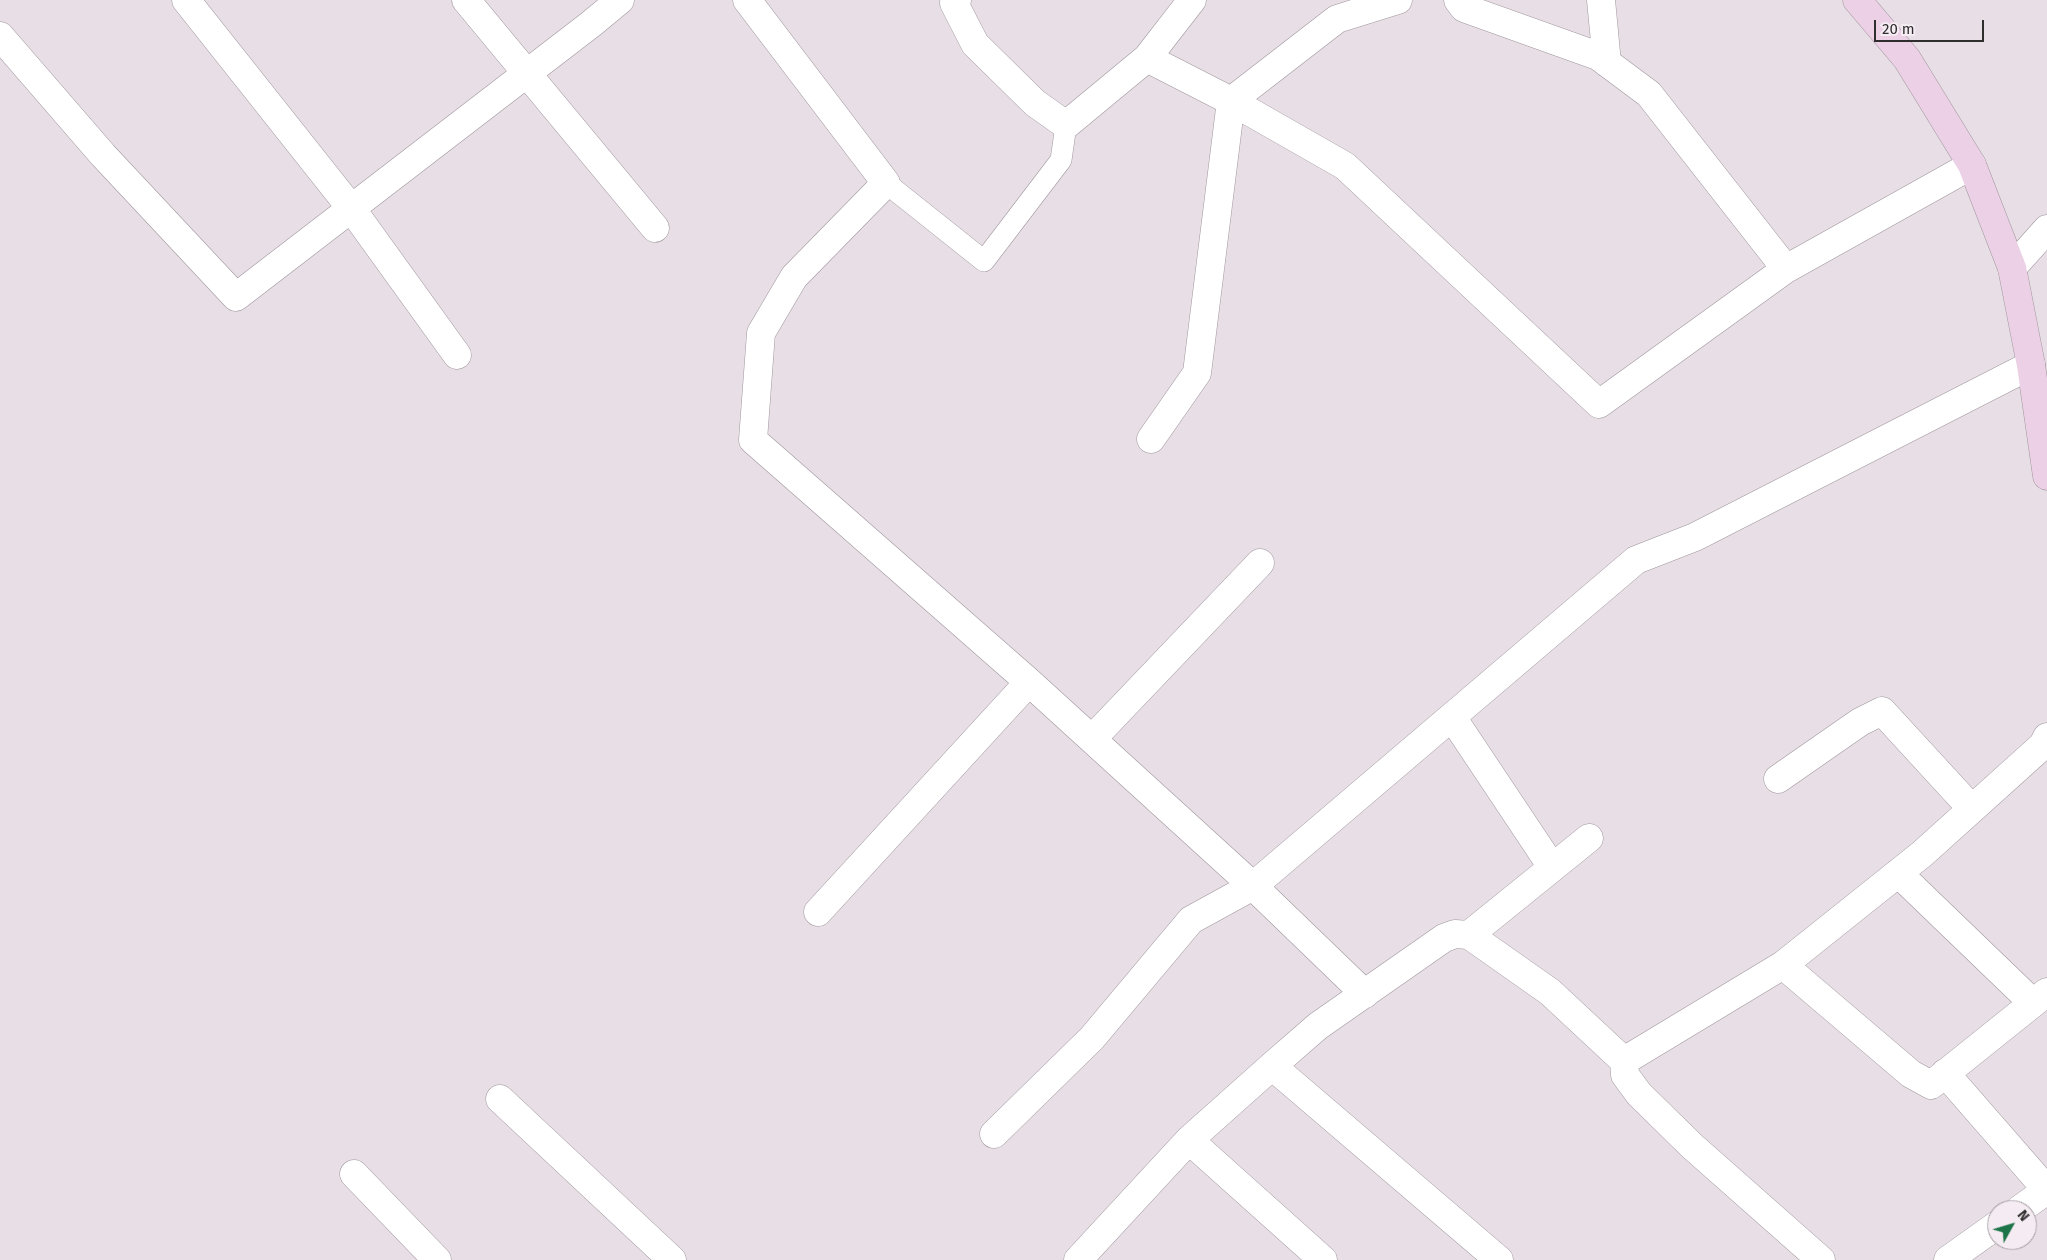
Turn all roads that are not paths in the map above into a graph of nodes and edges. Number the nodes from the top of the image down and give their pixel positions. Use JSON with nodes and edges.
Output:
{"nodes":[{"id":1,"x":186,"y":0,"type":"edge"},
{"id":2,"x":466,"y":0,"type":"edge"},
{"id":3,"x":620,"y":0,"type":"edge"},
{"id":4,"x":746,"y":0,"type":"edge"},
{"id":5,"x":957,"y":0,"type":"edge"},
{"id":6,"x":1192,"y":0,"type":"edge"},
{"id":7,"x":1398,"y":0,"type":"edge"},
{"id":8,"x":1458,"y":0,"type":"edge"},
{"id":9,"x":1601,"y":0,"type":"edge"},
{"id":10,"x":1857,"y":0,"type":"edge"},
{"id":11,"x":0,"y":36,"type":"edge"},
{"id":12,"x":1147,"y":58,"type":"junction"},
{"id":13,"x":1607,"y":63,"type":"junction"},
{"id":14,"x":526,"y":75,"type":"junction"},
{"id":15,"x":1231,"y":102,"type":"junction"},
{"id":16,"x":1066,"y":125,"type":"junction"},
{"id":17,"x":1972,"y":165,"type":"junction"},
{"id":18,"x":886,"y":183,"type":"junction"},
{"id":19,"x":351,"y":208,"type":"junction"},
{"id":20,"x":655,"y":228,"type":"dead end"},
{"id":21,"x":2047,"y":230,"type":"edge"},
{"id":22,"x":2012,"y":268,"type":"junction"},
{"id":23,"x":1786,"y":269,"type":"junction"},
{"id":24,"x":458,"y":355,"type":"dead end"},
{"id":25,"x":2031,"y":365,"type":"junction"},
{"id":26,"x":1151,"y":439,"type":"dead end"},
{"id":27,"x":2045,"y":457,"type":"edge"},
{"id":28,"x":1260,"y":563,"type":"dead end"},
{"id":29,"x":1029,"y":682,"type":"junction"},
{"id":30,"x":1452,"y":717,"type":"junction"},
{"id":31,"x":2047,"y":737,"type":"edge"},
{"id":32,"x":1092,"y":739,"type":"junction"},
{"id":33,"x":1778,"y":779,"type":"dead end"},
{"id":34,"x":1972,"y":809,"type":"junction"},
{"id":35,"x":1589,"y":838,"type":"dead end"},
{"id":36,"x":1552,"y":867,"type":"junction"},
{"id":37,"x":1898,"y":873,"type":"junction"},
{"id":38,"x":1253,"y":886,"type":"junction"},
{"id":39,"x":818,"y":912,"type":"dead end"},
{"id":40,"x":1470,"y":935,"type":"junction"},
{"id":41,"x":1783,"y":965,"type":"junction"},
{"id":42,"x":1365,"y":994,"type":"junction"},
{"id":43,"x":2040,"y":997,"type":"edge"},
{"id":44,"x":1624,"y":1061,"type":"junction"},
{"id":45,"x":1272,"y":1066,"type":"junction"},
{"id":46,"x":1945,"y":1073,"type":"junction"},
{"id":47,"x":500,"y":1099,"type":"dead end"},
{"id":48,"x":994,"y":1134,"type":"dead end"},
{"id":49,"x":1188,"y":1140,"type":"junction"},
{"id":50,"x":354,"y":1174,"type":"dead end"},
{"id":51,"x":2032,"y":1200,"type":"edge"},
{"id":52,"x":1987,"y":1232,"type":"edge"},
{"id":53,"x":437,"y":1260,"type":"edge"},
{"id":54,"x":672,"y":1260,"type":"edge"},
{"id":55,"x":1078,"y":1260,"type":"edge"},
{"id":56,"x":1323,"y":1260,"type":"edge"},
{"id":57,"x":1499,"y":1260,"type":"edge"},
{"id":58,"x":1821,"y":1260,"type":"edge"},
{"id":59,"x":1948,"y":1260,"type":"edge"}],
"edges":[{"from":1,"to":19,"type":"street"},
{"from":2,"to":14,"type":"street"},
{"from":3,"to":14,"type":"street"},
{"from":4,"to":18,"type":"street"},
{"from":5,"to":16,"type":"street"},
{"from":6,"to":12,"type":"street"},
{"from":7,"to":15,"type":"street"},
{"from":8,"to":13,"type":"street"},
{"from":9,"to":13,"type":"street"},
{"from":10,"to":17,"type":"main road"},
{"from":11,"to":19,"type":"street"},
{"from":12,"to":15,"type":"street"},
{"from":12,"to":16,"type":"street"},
{"from":13,"to":23,"type":"street"},
{"from":14,"to":19,"type":"street"},
{"from":14,"to":20,"type":"street"},
{"from":15,"to":23,"type":"street"},
{"from":15,"to":26,"type":"street"},
{"from":16,"to":18,"type":"lane"},
{"from":17,"to":22,"type":"main road"},
{"from":17,"to":23,"type":"street"},
{"from":18,"to":29,"type":"street"},
{"from":19,"to":24,"type":"street"},
{"from":21,"to":22,"type":"street"},
{"from":22,"to":25,"type":"main road"},
{"from":25,"to":27,"type":"main road"},
{"from":25,"to":30,"type":"street"},
{"from":28,"to":32,"type":"street"},
{"from":29,"to":32,"type":"street"},
{"from":29,"to":39,"type":"street"},
{"from":30,"to":36,"type":"street"},
{"from":30,"to":38,"type":"street"},
{"from":31,"to":34,"type":"street"},
{"from":32,"to":38,"type":"street"},
{"from":33,"to":34,"type":"street"},
{"from":34,"to":37,"type":"street"},
{"from":35,"to":36,"type":"street"},
{"from":36,"to":40,"type":"street"},
{"from":37,"to":41,"type":"street"},
{"from":37,"to":43,"type":"street"},
{"from":38,"to":42,"type":"street"},
{"from":38,"to":48,"type":"street"},
{"from":40,"to":42,"type":"street"},
{"from":40,"to":44,"type":"street"},
{"from":41,"to":44,"type":"street"},
{"from":41,"to":46,"type":"street"},
{"from":42,"to":45,"type":"street"},
{"from":43,"to":46,"type":"street"},
{"from":44,"to":58,"type":"street"},
{"from":45,"to":49,"type":"street"},
{"from":45,"to":57,"type":"street"},
{"from":46,"to":51,"type":"street"},
{"from":47,"to":54,"type":"street"},
{"from":49,"to":55,"type":"street"},
{"from":49,"to":56,"type":"street"},
{"from":50,"to":53,"type":"street"},
{"from":52,"to":59,"type":"street"}]}
